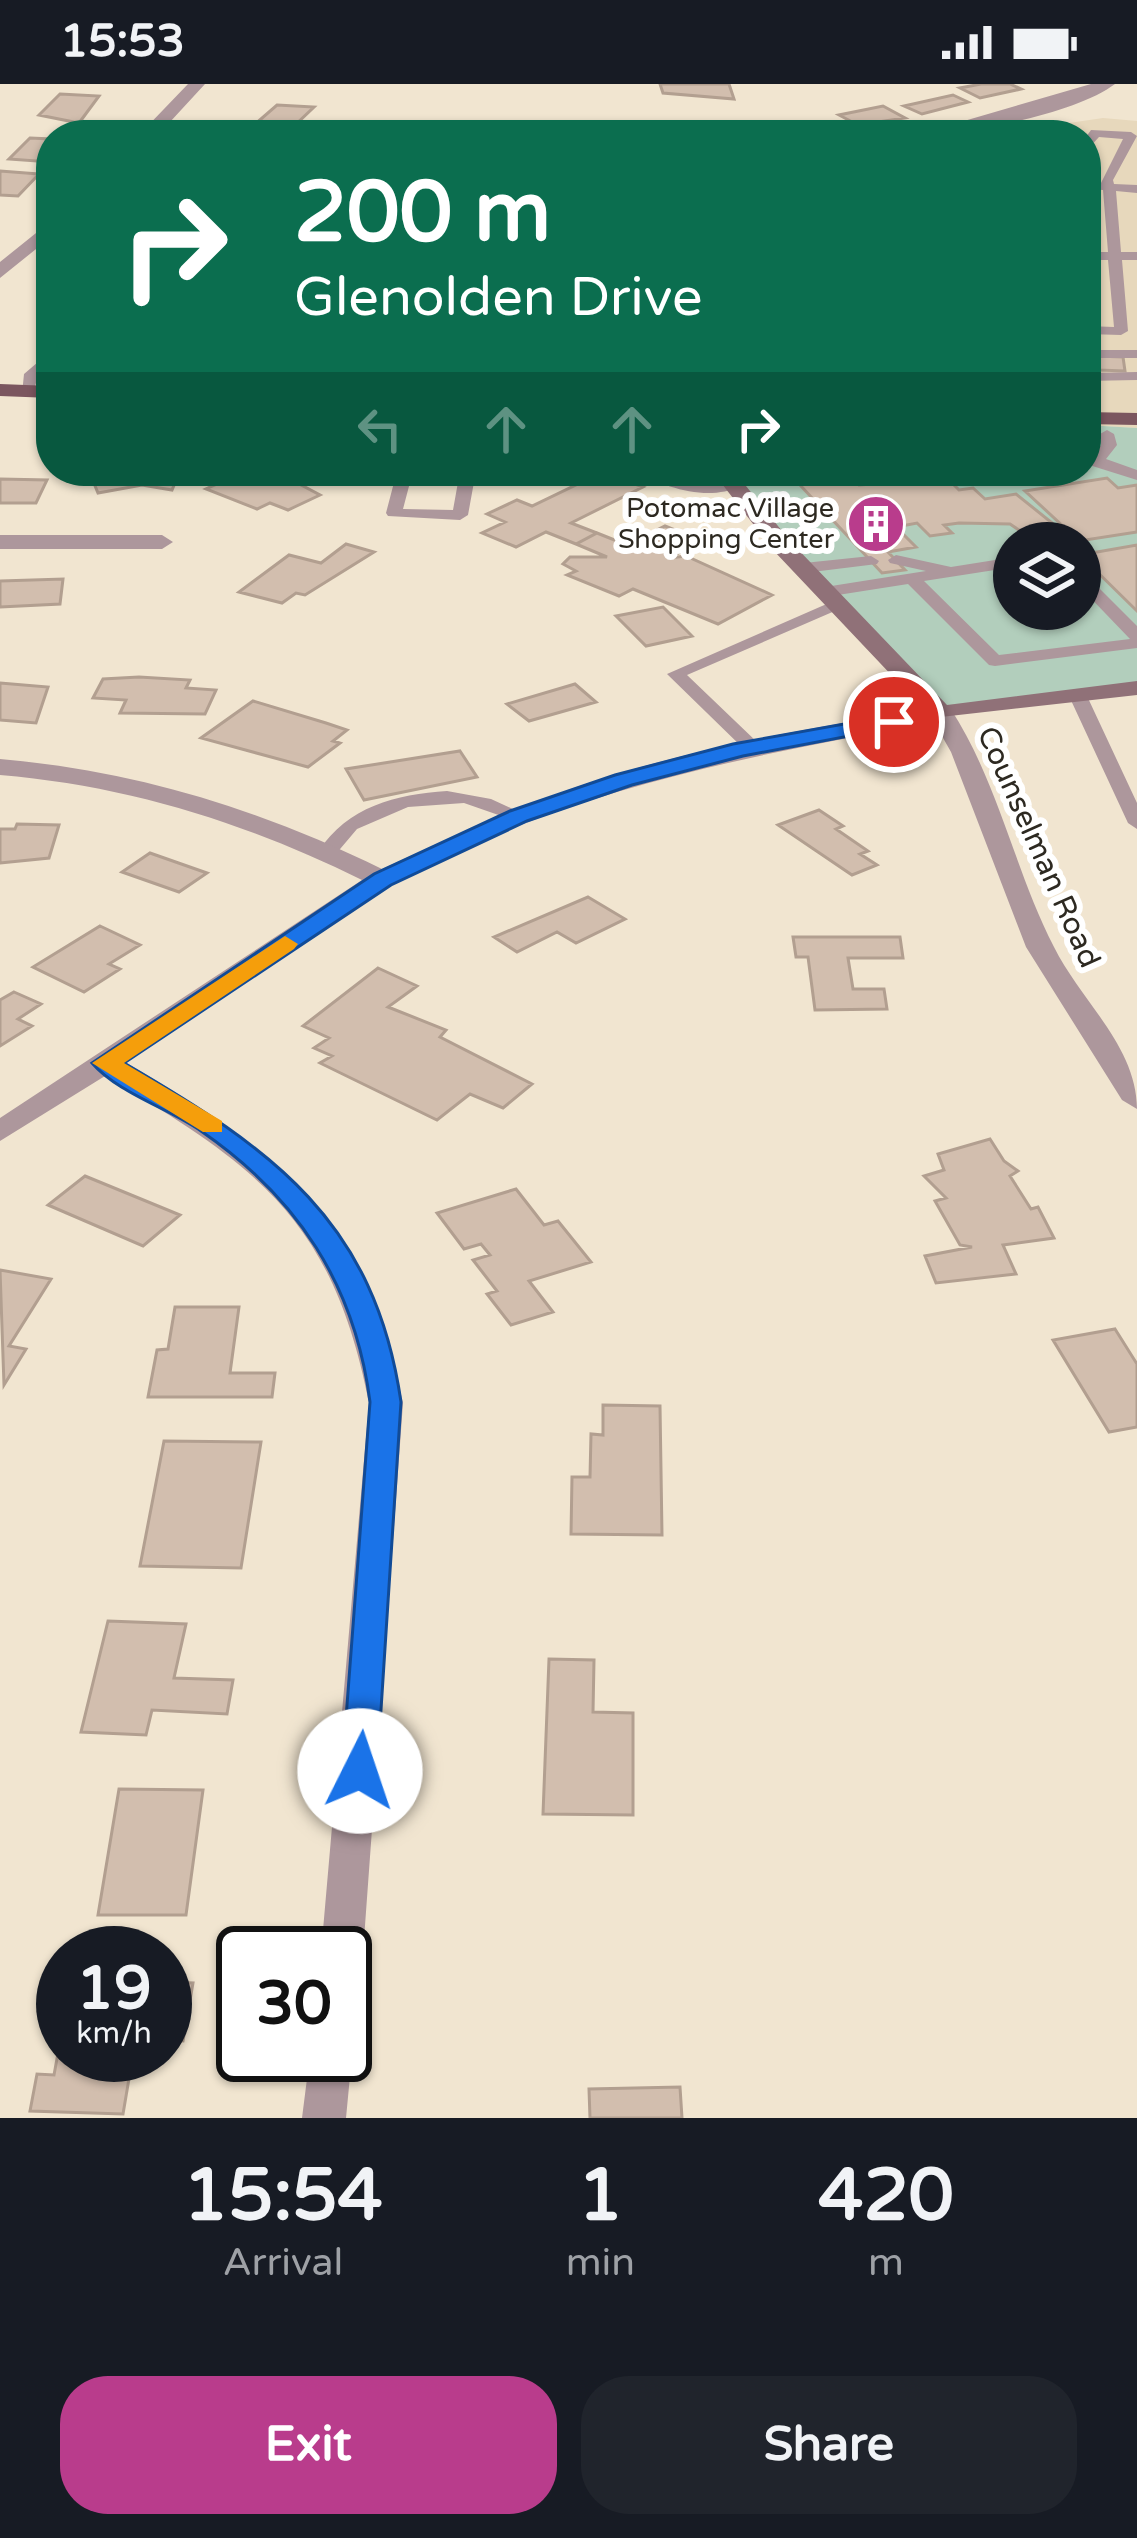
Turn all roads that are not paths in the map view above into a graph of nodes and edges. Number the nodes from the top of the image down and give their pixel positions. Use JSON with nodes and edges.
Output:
{"nodes":[{"id":1,"x":197,"y":84,"type":"edge"},
{"id":2,"x":1107,"y":84,"type":"edge"},
{"id":3,"x":162,"y":120,"type":"edge"},
{"id":4,"x":987,"y":120,"type":"edge"},
{"id":5,"x":1101,"y":134,"type":"edge"},
{"id":6,"x":1101,"y":186,"type":"edge"},
{"id":7,"x":1108,"y":187,"type":"junction"},
{"id":8,"x":1137,"y":189,"type":"edge"},
{"id":9,"x":36,"y":240,"type":"edge"},
{"id":10,"x":1101,"y":256,"type":"edge"},
{"id":11,"x":1114,"y":256,"type":"junction"},
{"id":12,"x":1137,"y":256,"type":"edge"},
{"id":13,"x":0,"y":272,"type":"edge"},
{"id":14,"x":1101,"y":331,"type":"edge"},
{"id":15,"x":1101,"y":354,"type":"edge"},
{"id":16,"x":1137,"y":354,"type":"edge"},
{"id":17,"x":36,"y":370,"type":"edge"},
{"id":18,"x":1137,"y":376,"type":"edge"},
{"id":19,"x":1101,"y":377,"type":"edge"},
{"id":20,"x":0,"y":390,"type":"edge"},
{"id":21,"x":27,"y":391,"type":"junction"},
{"id":22,"x":36,"y":391,"type":"edge"},
{"id":23,"x":1101,"y":418,"type":"edge"},
{"id":24,"x":1137,"y":419,"type":"edge"},
{"id":25,"x":1101,"y":434,"type":"edge"},
{"id":26,"x":1137,"y":435,"type":"edge"},
{"id":27,"x":1101,"y":464,"type":"edge"},
{"id":28,"x":1137,"y":475,"type":"edge"},
{"id":29,"x":401,"y":486,"type":"edge"},
{"id":30,"x":465,"y":486,"type":"edge"},
{"id":31,"x":734,"y":486,"type":"edge"},
{"id":32,"x":0,"y":542,"type":"edge"},
{"id":33,"x":162,"y":542,"type":"dead end"},
{"id":34,"x":896,"y":560,"type":"dead end"},
{"id":35,"x":871,"y":561,"type":"dead end"},
{"id":36,"x":993,"y":565,"type":"edge"},
{"id":37,"x":804,"y":568,"type":"junction"},
{"id":38,"x":951,"y":572,"type":"junction"},
{"id":39,"x":912,"y":578,"type":"junction"},
{"id":40,"x":832,"y":598,"type":"junction"},
{"id":41,"x":1101,"y":600,"type":"edge"},
{"id":42,"x":1137,"y":639,"type":"edge"},
{"id":43,"x":1137,"y":688,"type":"edge"},
{"id":44,"x":1078,"y":696,"type":"junction"},
{"id":45,"x":941,"y":713,"type":"junction"},
{"id":46,"x":752,"y":747,"type":"junction"},
{"id":47,"x":0,"y":767,"type":"edge"},
{"id":48,"x":519,"y":816,"type":"junction"},
{"id":49,"x":1137,"y":823,"type":"edge"},
{"id":50,"x":328,"y":851,"type":"junction"},
{"id":51,"x":382,"y":879,"type":"junction"},
{"id":52,"x":105,"y":1063,"type":"junction"},
{"id":53,"x":1137,"y":1100,"type":"edge"},
{"id":54,"x":0,"y":1132,"type":"edge"},
{"id":55,"x":344,"y":1926,"type":"edge"},
{"id":56,"x":328,"y":2082,"type":"edge"},
{"id":57,"x":324,"y":2118,"type":"edge"}],
"edges":[{"from":1,"to":3,"type":"street"},
{"from":2,"to":4,"type":"street"},
{"from":5,"to":7,"type":"lane"},
{"from":6,"to":7,"type":"lane"},
{"from":7,"to":8,"type":"lane"},
{"from":7,"to":11,"type":"lane"},
{"from":9,"to":13,"type":"street"},
{"from":10,"to":11,"type":"lane"},
{"from":11,"to":12,"type":"lane"},
{"from":11,"to":14,"type":"lane"},
{"from":15,"to":16,"type":"lane"},
{"from":17,"to":21,"type":"lane"},
{"from":18,"to":19,"type":"lane"},
{"from":20,"to":21,"type":"main road"},
{"from":21,"to":22,"type":"main road"},
{"from":23,"to":24,"type":"main road"},
{"from":25,"to":26,"type":"main road"},
{"from":27,"to":28,"type":"lane"},
{"from":29,"to":30,"type":"lane"},
{"from":31,"to":37,"type":"street","name":"Counselman Road"},
{"from":32,"to":33,"type":"street"},
{"from":34,"to":38,"type":"lane"},
{"from":35,"to":37,"type":"lane"},
{"from":36,"to":38,"type":"lane"},
{"from":37,"to":40,"type":"street","name":"Counselman Road"},
{"from":38,"to":39,"type":"lane"},
{"from":39,"to":40,"type":"lane"},
{"from":39,"to":42,"type":"lane"},
{"from":40,"to":45,"type":"street","name":"Counselman Road"},
{"from":40,"to":46,"type":"lane"},
{"from":41,"to":42,"type":"lane"},
{"from":43,"to":44,"type":"street"},
{"from":44,"to":45,"type":"street"},
{"from":44,"to":49,"type":"lane"},
{"from":45,"to":46,"type":"street"},
{"from":45,"to":53,"type":"street","name":"Counselman Road"},
{"from":46,"to":48,"type":"street"},
{"from":47,"to":50,"type":"street"},
{"from":48,"to":50,"type":"lane"},
{"from":48,"to":51,"type":"street"},
{"from":50,"to":51,"type":"street"},
{"from":51,"to":52,"type":"street"},
{"from":52,"to":54,"type":"street"},
{"from":52,"to":55,"type":"street"},
{"from":56,"to":57,"type":"street"}]}
